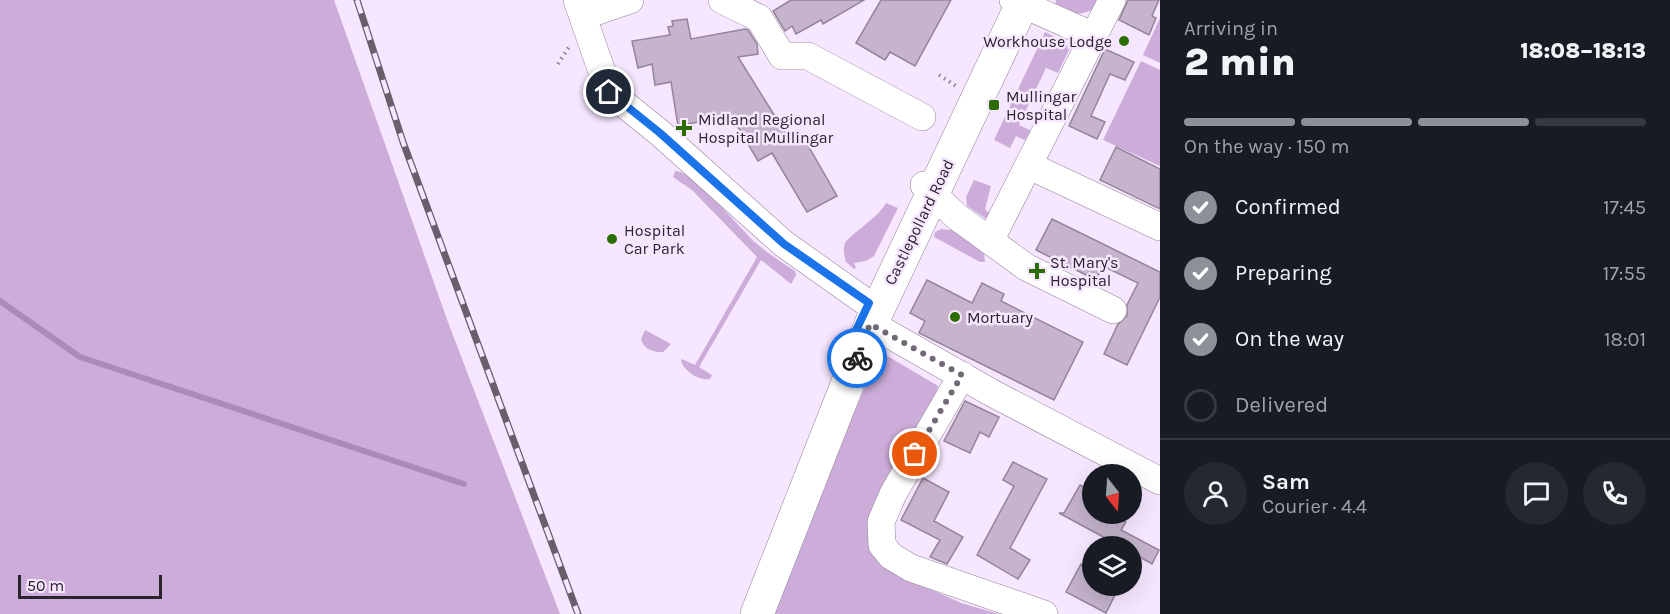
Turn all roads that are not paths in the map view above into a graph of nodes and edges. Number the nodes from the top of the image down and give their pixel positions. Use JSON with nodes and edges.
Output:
{"nodes":[{"id":1,"x":630,"y":0,"type":"edge"},
{"id":2,"x":722,"y":0,"type":"edge"},
{"id":3,"x":1112,"y":0,"type":"edge"},
{"id":4,"x":1017,"y":1,"type":"edge"},
{"id":5,"x":580,"y":8,"type":"edge"},
{"id":6,"x":1094,"y":36,"type":"junction"},
{"id":7,"x":922,"y":117,"type":"dead end"},
{"id":8,"x":1030,"y":166,"type":"junction"},
{"id":9,"x":929,"y":189,"type":"junction"},
{"id":10,"x":1160,"y":227,"type":"edge"},
{"id":11,"x":990,"y":241,"type":"junction"},
{"id":12,"x":1113,"y":310,"type":"dead end"},
{"id":13,"x":872,"y":311,"type":"junction"},
{"id":14,"x":962,"y":375,"type":"junction"},
{"id":15,"x":1160,"y":481,"type":"edge"},
{"id":16,"x":757,"y":614,"type":"edge"},
{"id":17,"x":1044,"y":614,"type":"edge"}],
"edges":[{"from":1,"to":5,"type":"street"},
{"from":2,"to":7,"type":"street"},
{"from":3,"to":6,"type":"street"},
{"from":4,"to":6,"type":"street"},
{"from":4,"to":9,"type":"main road","name":"Castlepollard Road"},
{"from":5,"to":13,"type":"street"},
{"from":6,"to":8,"type":"street"},
{"from":8,"to":10,"type":"street"},
{"from":8,"to":11,"type":"street"},
{"from":9,"to":11,"type":"street"},
{"from":9,"to":13,"type":"main road","name":"Castlepollard Road"},
{"from":11,"to":12,"type":"street"},
{"from":13,"to":14,"type":"street"},
{"from":13,"to":16,"type":"main road","name":"Castlepollard Road"},
{"from":14,"to":15,"type":"street"},
{"from":14,"to":17,"type":"street"}]}
